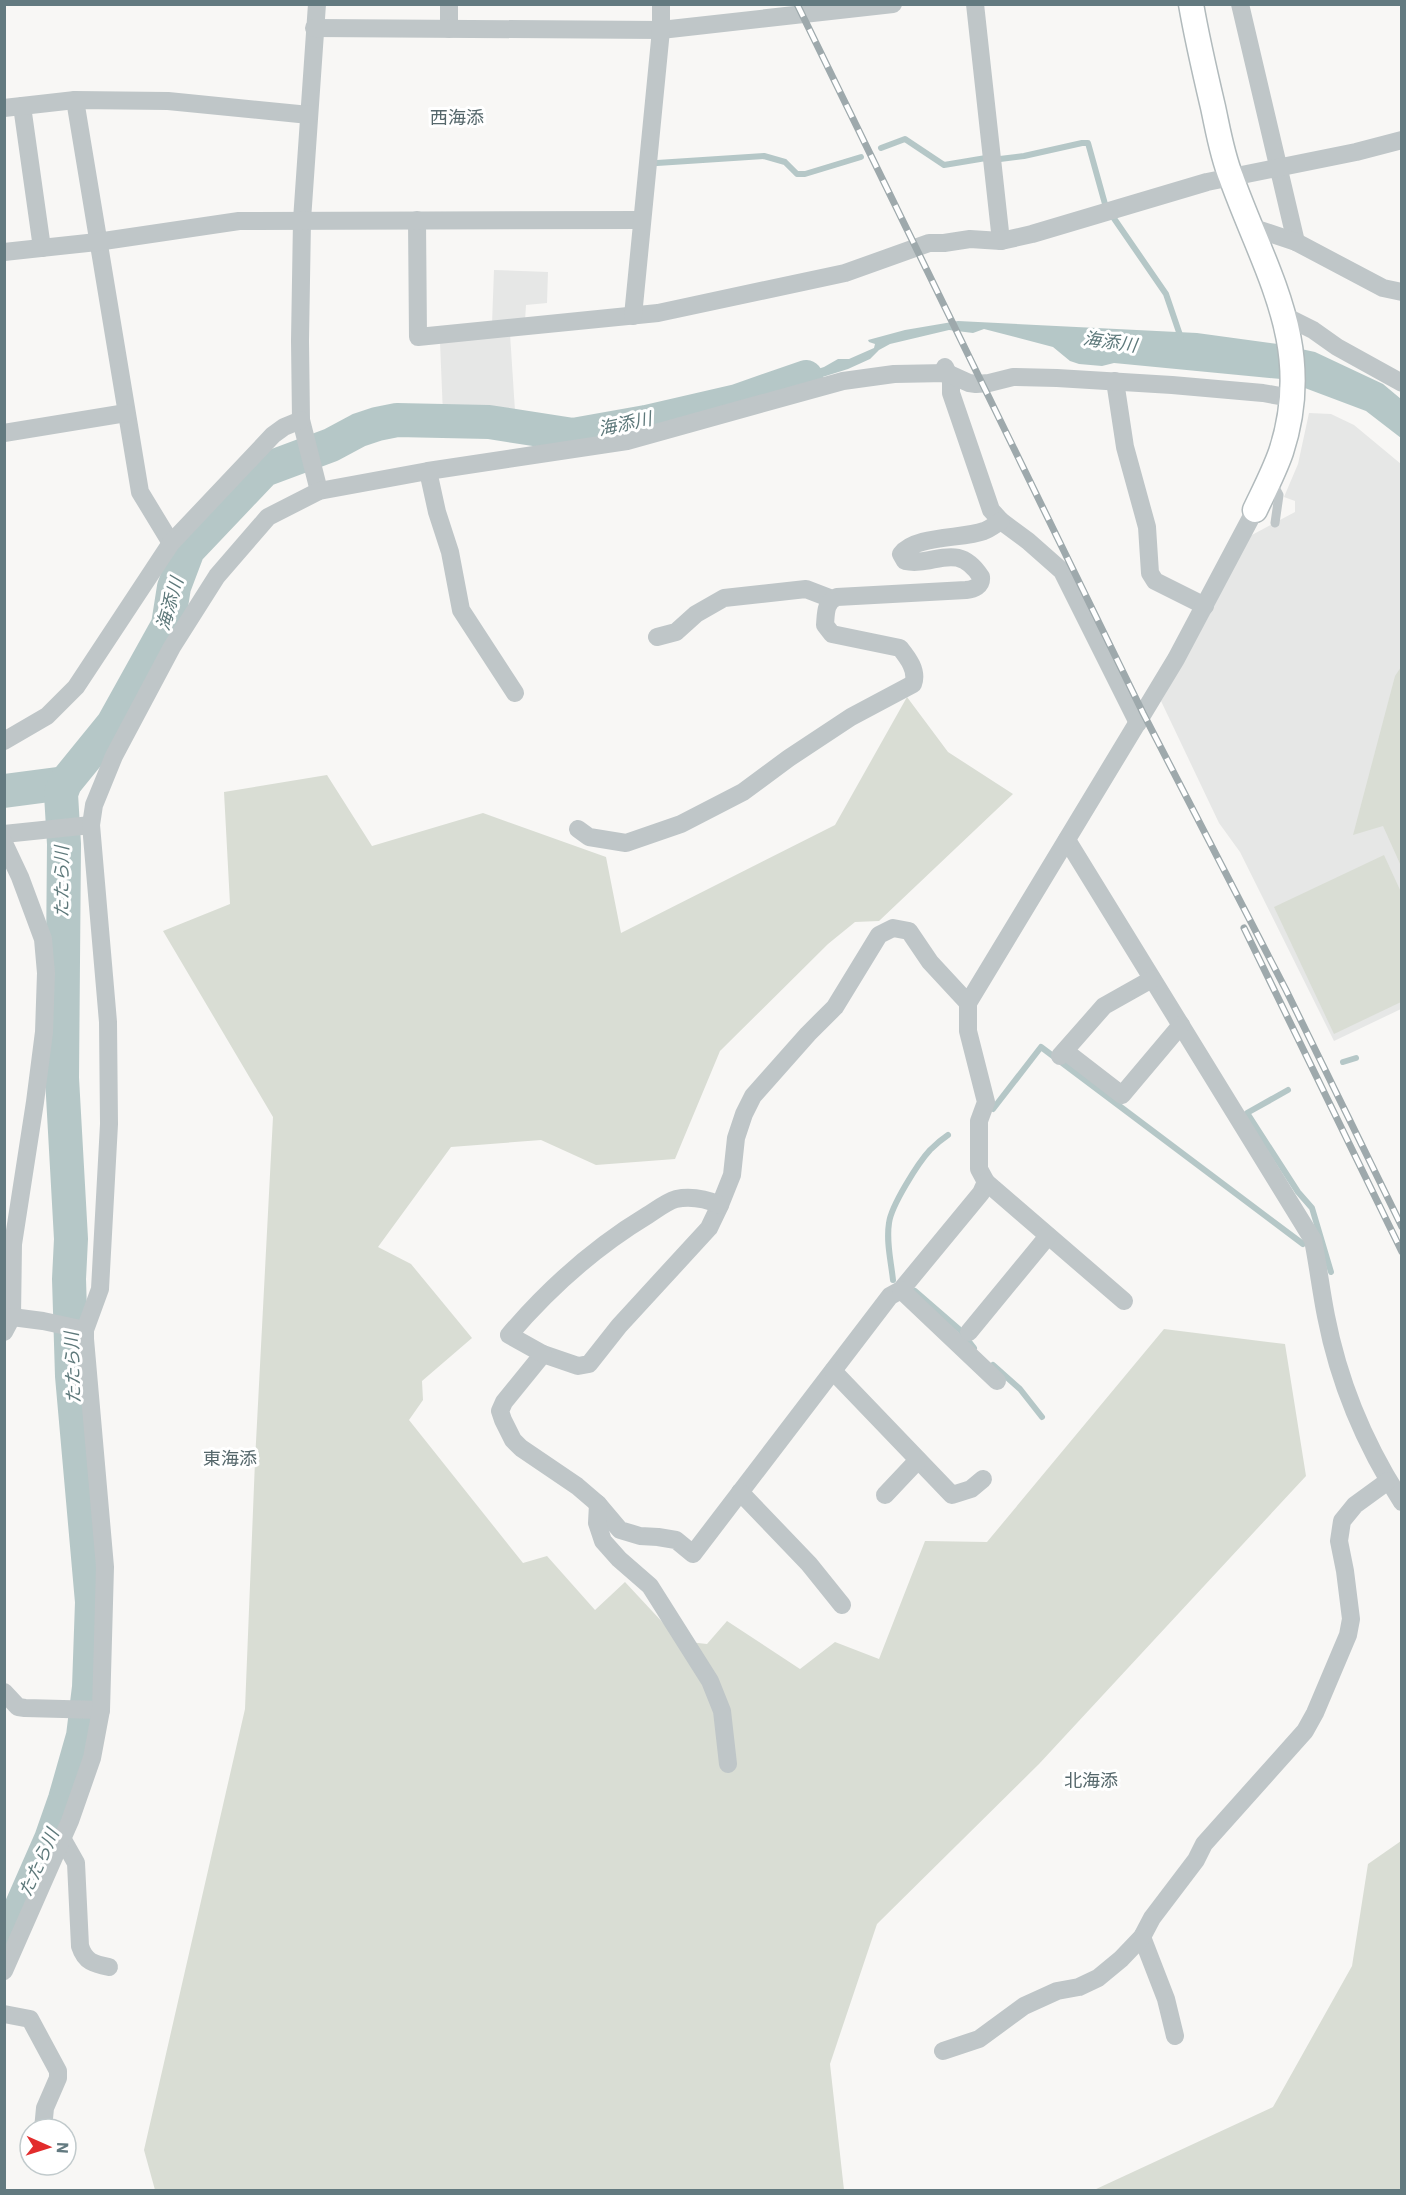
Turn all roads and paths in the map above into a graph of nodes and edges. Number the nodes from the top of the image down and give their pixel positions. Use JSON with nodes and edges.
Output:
{"nodes":[{"id":1,"x":317,"y":4,"type":"edge"},
{"id":2,"x":449,"y":4,"type":"edge"},
{"id":3,"x":661,"y":4,"type":"edge"},
{"id":4,"x":893,"y":4,"type":"edge"},
{"id":5,"x":975,"y":4,"type":"edge"},
{"id":6,"x":1191,"y":4,"type":"edge"},
{"id":7,"x":1240,"y":4,"type":"edge"},
{"id":8,"x":314,"y":28,"type":"junction"},
{"id":9,"x":449,"y":29,"type":"junction"},
{"id":10,"x":661,"y":30,"type":"junction"},
{"id":11,"x":75,"y":100,"type":"junction"},
{"id":12,"x":13,"y":107,"type":"edge"},
{"id":13,"x":309,"y":115,"type":"junction"},
{"id":14,"x":1401,"y":140,"type":"edge"},
{"id":15,"x":1278,"y":167,"type":"junction"},
{"id":16,"x":1230,"y":176,"type":"junction"},
{"id":17,"x":302,"y":220,"type":"junction"},
{"id":18,"x":417,"y":220,"type":"junction"},
{"id":19,"x":642,"y":220,"type":"junction"},
{"id":20,"x":1251,"y":227,"type":"junction"},
{"id":21,"x":1001,"y":241,"type":"junction"},
{"id":22,"x":97,"y":242,"type":"junction"},
{"id":23,"x":1296,"y":242,"type":"junction"},
{"id":24,"x":42,"y":248,"type":"junction"},
{"id":25,"x":4,"y":252,"type":"edge"},
{"id":26,"x":1401,"y":292,"type":"edge"},
{"id":27,"x":633,"y":316,"type":"junction"},
{"id":28,"x":1285,"y":316,"type":"junction"},
{"id":29,"x":945,"y":369,"type":"junction"},
{"id":30,"x":1115,"y":381,"type":"junction"},
{"id":31,"x":1401,"y":382,"type":"edge"},
{"id":32,"x":1291,"y":395,"type":"junction"},
{"id":33,"x":126,"y":413,"type":"junction"},
{"id":34,"x":302,"y":427,"type":"junction"},
{"id":35,"x":4,"y":433,"type":"edge"},
{"id":36,"x":428,"y":471,"type":"junction"},
{"id":37,"x":318,"y":486,"type":"junction"},
{"id":38,"x":1265,"y":517,"type":"joint"},
{"id":39,"x":1001,"y":521,"type":"junction"},
{"id":40,"x":171,"y":543,"type":"junction"},
{"id":41,"x":832,"y":599,"type":"junction"},
{"id":42,"x":1205,"y":606,"type":"junction"},
{"id":43,"x":657,"y":637,"type":"dead end"},
{"id":44,"x":515,"y":693,"type":"dead end"},
{"id":45,"x":1138,"y":723,"type":"junction"},
{"id":46,"x":4,"y":741,"type":"edge"},
{"id":47,"x":88,"y":826,"type":"junction"},
{"id":48,"x":578,"y":829,"type":"dead end"},
{"id":49,"x":4,"y":834,"type":"edge"},
{"id":50,"x":1067,"y":840,"type":"junction"},
{"id":51,"x":4,"y":843,"type":"edge"},
{"id":52,"x":1152,"y":979,"type":"junction"},
{"id":53,"x":968,"y":1002,"type":"junction"},
{"id":54,"x":1181,"y":1025,"type":"junction"},
{"id":55,"x":986,"y":1182,"type":"junction"},
{"id":56,"x":720,"y":1205,"type":"junction"},
{"id":57,"x":1048,"y":1236,"type":"junction"},
{"id":58,"x":901,"y":1290,"type":"junction"},
{"id":59,"x":1124,"y":1301,"type":"dead end"},
{"id":60,"x":8,"y":1324,"type":"edge"},
{"id":61,"x":83,"y":1330,"type":"junction"},
{"id":62,"x":969,"y":1332,"type":"dead end"},
{"id":63,"x":543,"y":1354,"type":"junction"},
{"id":64,"x":833,"y":1371,"type":"junction"},
{"id":65,"x":997,"y":1381,"type":"dead end"},
{"id":66,"x":918,"y":1460,"type":"junction"},
{"id":67,"x":983,"y":1479,"type":"dead end"},
{"id":68,"x":1388,"y":1481,"type":"junction"},
{"id":69,"x":740,"y":1492,"type":"junction"},
{"id":70,"x":885,"y":1495,"type":"dead end"},
{"id":71,"x":1401,"y":1502,"type":"edge"},
{"id":72,"x":598,"y":1504,"type":"junction"},
{"id":73,"x":842,"y":1605,"type":"dead end"},
{"id":74,"x":4,"y":1692,"type":"edge"},
{"id":75,"x":99,"y":1710,"type":"junction"},
{"id":76,"x":728,"y":1764,"type":"dead end"},
{"id":77,"x":63,"y":1840,"type":"junction"},
{"id":78,"x":1142,"y":1937,"type":"junction"},
{"id":79,"x":8,"y":1951,"type":"edge"},
{"id":80,"x":109,"y":1967,"type":"dead end"},
{"id":81,"x":4,"y":1971,"type":"edge"},
{"id":82,"x":4,"y":2014,"type":"edge"},
{"id":83,"x":1175,"y":2036,"type":"dead end"},
{"id":84,"x":943,"y":2052,"type":"dead end"},
{"id":85,"x":44,"y":2117,"type":"edge"}],
"edges":[{"from":1,"to":8,"type":"street"},
{"from":2,"to":9,"type":"street"},
{"from":3,"to":10,"type":"street"},
{"from":4,"to":10,"type":"street"},
{"from":5,"to":21,"type":"street"},
{"from":6,"to":16,"type":"street"},
{"from":7,"to":15,"type":"street"},
{"from":8,"to":9,"type":"street"},
{"from":8,"to":13,"type":"street"},
{"from":9,"to":10,"type":"street"},
{"from":10,"to":19,"type":"street"},
{"from":11,"to":12,"type":"street"},
{"from":11,"to":13,"type":"street"},
{"from":11,"to":22,"type":"street"},
{"from":12,"to":24,"type":"street"},
{"from":13,"to":17,"type":"street"},
{"from":14,"to":15,"type":"street"},
{"from":15,"to":16,"type":"street"},
{"from":15,"to":23,"type":"street"},
{"from":16,"to":20,"type":"street"},
{"from":16,"to":21,"type":"street"},
{"from":17,"to":18,"type":"street"},
{"from":17,"to":22,"type":"street"},
{"from":17,"to":34,"type":"street"},
{"from":18,"to":19,"type":"street"},
{"from":18,"to":27,"type":"street"},
{"from":19,"to":27,"type":"street"},
{"from":20,"to":23,"type":"street"},
{"from":20,"to":28,"type":"street"},
{"from":21,"to":27,"type":"street"},
{"from":22,"to":24,"type":"street"},
{"from":22,"to":33,"type":"street"},
{"from":23,"to":26,"type":"street"},
{"from":24,"to":25,"type":"street"},
{"from":28,"to":31,"type":"street"},
{"from":28,"to":32,"type":"street"},
{"from":29,"to":30,"type":"street"},
{"from":29,"to":36,"type":"street"},
{"from":29,"to":39,"type":"street"},
{"from":30,"to":32,"type":"street"},
{"from":30,"to":42,"type":"street"},
{"from":32,"to":38,"type":"street"},
{"from":33,"to":35,"type":"street"},
{"from":33,"to":40,"type":"street"},
{"from":34,"to":37,"type":"street"},
{"from":34,"to":40,"type":"street"},
{"from":36,"to":37,"type":"street"},
{"from":36,"to":44,"type":"street"},
{"from":37,"to":47,"type":"street"},
{"from":38,"to":42,"type":"street"},
{"from":39,"to":41,"type":"street"},
{"from":39,"to":45,"type":"street"},
{"from":40,"to":46,"type":"street"},
{"from":41,"to":43,"type":"street"},
{"from":41,"to":48,"type":"street"},
{"from":42,"to":45,"type":"street"},
{"from":45,"to":50,"type":"street"},
{"from":47,"to":49,"type":"street"},
{"from":47,"to":61,"type":"street"},
{"from":50,"to":52,"type":"street"},
{"from":50,"to":53,"type":"street"},
{"from":51,"to":60,"type":"street"},
{"from":52,"to":54,"type":"street"},
{"from":52,"to":54,"type":"street"},
{"from":53,"to":55,"type":"street"},
{"from":53,"to":56,"type":"street"},
{"from":54,"to":68,"type":"street"},
{"from":55,"to":57,"type":"street"},
{"from":55,"to":58,"type":"street"},
{"from":56,"to":63,"type":"street"},
{"from":56,"to":63,"type":"street"},
{"from":57,"to":59,"type":"street"},
{"from":57,"to":62,"type":"street"},
{"from":58,"to":64,"type":"street"},
{"from":58,"to":65,"type":"street"},
{"from":60,"to":61,"type":"street"},
{"from":61,"to":75,"type":"street"},
{"from":63,"to":72,"type":"street"},
{"from":64,"to":66,"type":"street"},
{"from":64,"to":69,"type":"street"},
{"from":66,"to":67,"type":"street"},
{"from":66,"to":70,"type":"street"},
{"from":68,"to":71,"type":"street"},
{"from":68,"to":78,"type":"street"},
{"from":69,"to":72,"type":"street"},
{"from":69,"to":73,"type":"street"},
{"from":72,"to":76,"type":"street"},
{"from":74,"to":75,"type":"street"},
{"from":75,"to":77,"type":"street"},
{"from":77,"to":79,"type":"street"},
{"from":77,"to":80,"type":"street"},
{"from":78,"to":83,"type":"street"},
{"from":78,"to":84,"type":"street"},
{"from":79,"to":81,"type":"street"},
{"from":82,"to":85,"type":"street"}]}
